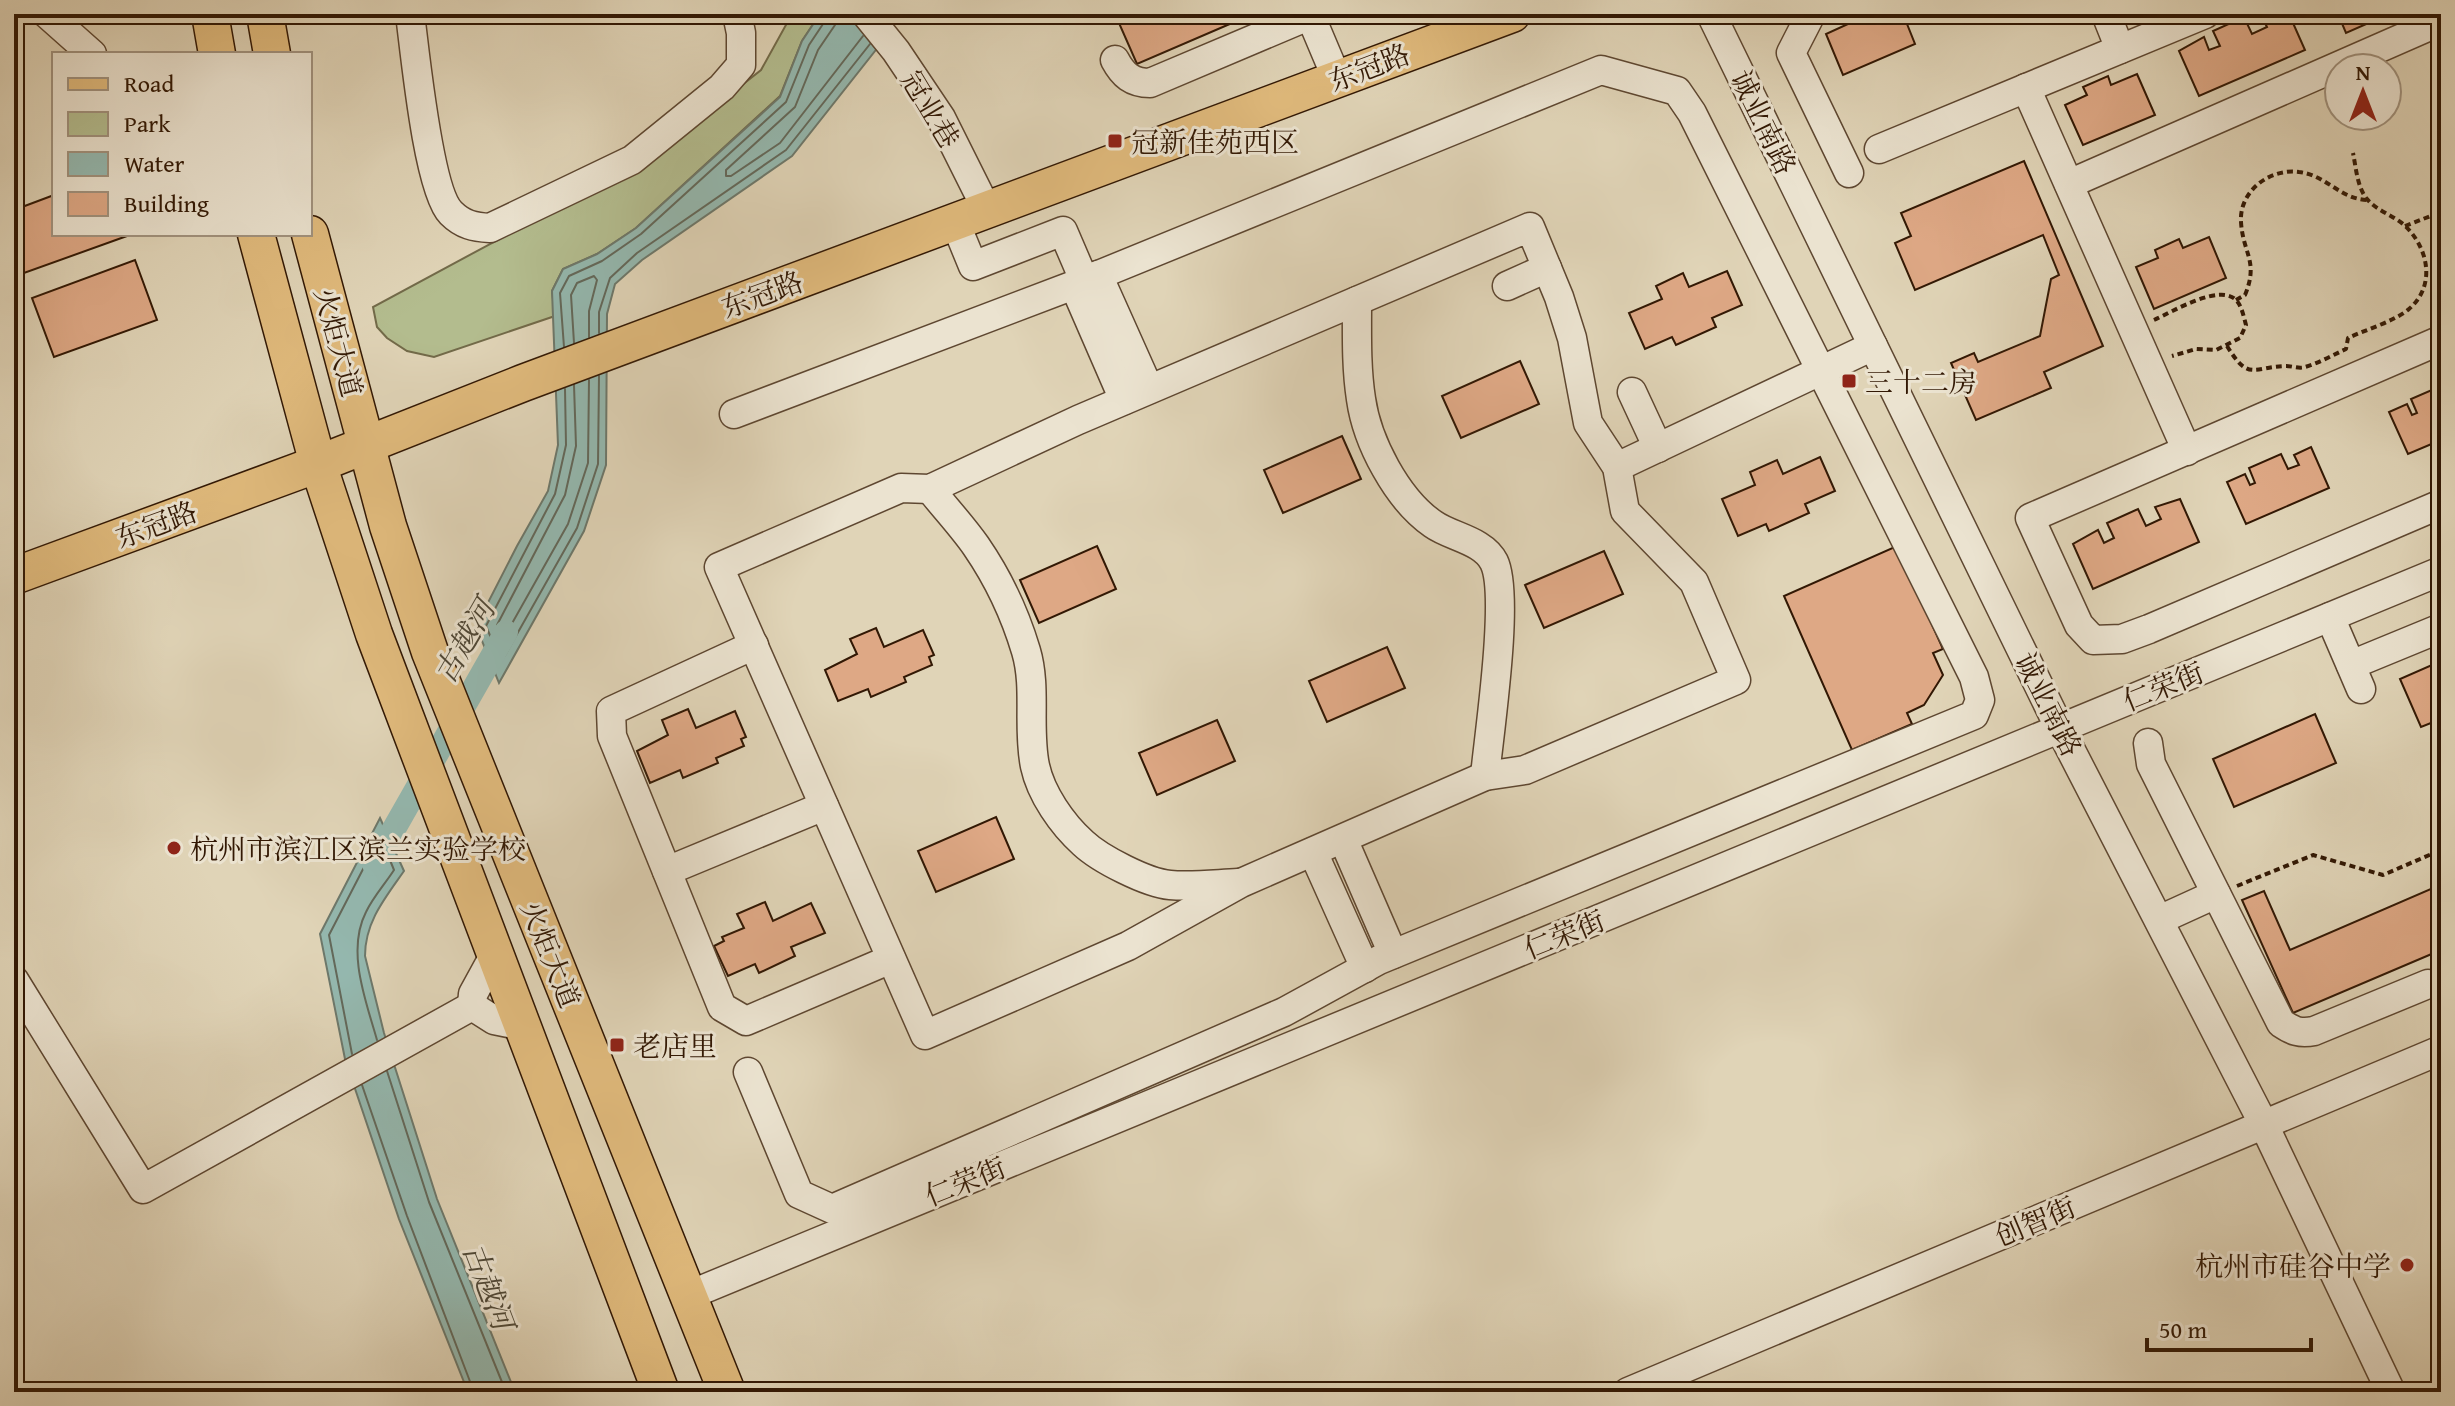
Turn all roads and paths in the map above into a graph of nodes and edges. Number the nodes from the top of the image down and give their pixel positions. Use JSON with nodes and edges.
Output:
{"nodes":[{"id":1,"x":47,"y":14,"type":"edge"},
{"id":2,"x":210,"y":14,"type":"edge"},
{"id":3,"x":265,"y":14,"type":"edge"},
{"id":4,"x":410,"y":14,"type":"edge"},
{"id":5,"x":737,"y":14,"type":"edge"},
{"id":6,"x":866,"y":14,"type":"edge"},
{"id":7,"x":1311,"y":14,"type":"edge"},
{"id":8,"x":1512,"y":14,"type":"edge"},
{"id":9,"x":1711,"y":14,"type":"edge"},
{"id":10,"x":1811,"y":14,"type":"edge"},
{"id":11,"x":2106,"y":14,"type":"edge"},
{"id":12,"x":2205,"y":14,"type":"edge"},
{"id":13,"x":2441,"y":21,"type":"edge"},
{"id":14,"x":2120,"y":49,"type":"junction"},
{"id":15,"x":90,"y":52,"type":"edge"},
{"id":16,"x":217,"y":52,"type":"edge"},
{"id":17,"x":272,"y":52,"type":"edge"},
{"id":18,"x":1115,"y":60,"type":"dead end"},
{"id":19,"x":1337,"y":79,"type":"junction"},
{"id":20,"x":2026,"y":88,"type":"junction"},
{"id":21,"x":1879,"y":149,"type":"dead end"},
{"id":22,"x":2353,"y":153,"type":"dead end"},
{"id":23,"x":1849,"y":173,"type":"dead end"},
{"id":24,"x":2069,"y":184,"type":"junction"},
{"id":25,"x":2367,"y":200,"type":"junction"},
{"id":26,"x":2441,"y":212,"type":"edge"},
{"id":27,"x":971,"y":216,"type":"junction"},
{"id":28,"x":2405,"y":226,"type":"junction"},
{"id":29,"x":257,"y":236,"type":"edge"},
{"id":30,"x":311,"y":236,"type":"edge"},
{"id":31,"x":1547,"y":268,"type":"junction"},
{"id":32,"x":1085,"y":280,"type":"junction"},
{"id":33,"x":1507,"y":286,"type":"dead end"},
{"id":34,"x":2236,"y":300,"type":"junction"},
{"id":35,"x":1357,"y":301,"type":"junction"},
{"id":36,"x":2133,"y":329,"type":"junction"},
{"id":37,"x":2441,"y":340,"type":"edge"},
{"id":38,"x":1873,"y":346,"type":"junction"},
{"id":39,"x":2227,"y":346,"type":"junction"},
{"id":40,"x":1822,"y":372,"type":"junction"},
{"id":41,"x":2152,"y":372,"type":"junction"},
{"id":42,"x":1632,"y":392,"type":"dead end"},
{"id":43,"x":1137,"y":395,"type":"junction"},
{"id":44,"x":734,"y":414,"type":"dead end"},
{"id":45,"x":366,"y":443,"type":"junction"},
{"id":46,"x":1658,"y":448,"type":"junction"},
{"id":47,"x":2187,"y":451,"type":"junction"},
{"id":48,"x":318,"y":464,"type":"junction"},
{"id":49,"x":1617,"y":467,"type":"junction"},
{"id":50,"x":930,"y":489,"type":"junction"},
{"id":51,"x":2441,"y":504,"type":"edge"},
{"id":52,"x":2441,"y":571,"type":"edge"},
{"id":53,"x":14,"y":576,"type":"edge"},
{"id":54,"x":2330,"y":617,"type":"junction"},
{"id":55,"x":2441,"y":628,"type":"edge"},
{"id":56,"x":754,"y":645,"type":"junction"},
{"id":57,"x":2060,"y":729,"type":"junction"},
{"id":58,"x":2148,"y":743,"type":"dead end"},
{"id":59,"x":1485,"y":776,"type":"junction"},
{"id":60,"x":824,"y":806,"type":"junction"},
{"id":61,"x":1343,"y":839,"type":"junction"},
{"id":62,"x":2441,"y":850,"type":"edge"},
{"id":63,"x":1313,"y":852,"type":"junction"},
{"id":64,"x":667,"y":871,"type":"junction"},
{"id":65,"x":1241,"y":883,"type":"junction"},
{"id":66,"x":2216,"y":894,"type":"junction"},
{"id":67,"x":2159,"y":920,"type":"junction"},
{"id":68,"x":496,"y":952,"type":"junction"},
{"id":69,"x":891,"y":959,"type":"junction"},
{"id":70,"x":1379,"y":960,"type":"junction"},
{"id":71,"x":14,"y":980,"type":"edge"},
{"id":72,"x":2428,"y":984,"type":"dead end"},
{"id":73,"x":1398,"y":1002,"type":"junction"},
{"id":74,"x":472,"y":1006,"type":"junction"},
{"id":75,"x":523,"y":1026,"type":"junction"},
{"id":76,"x":2441,"y":1050,"type":"edge"},
{"id":77,"x":748,"y":1072,"type":"dead end"},
{"id":78,"x":2264,"y":1125,"type":"junction"},
{"id":79,"x":687,"y":1296,"type":"junction"},
{"id":80,"x":661,"y":1392,"type":"edge"},
{"id":81,"x":727,"y":1392,"type":"edge"},
{"id":82,"x":1628,"y":1392,"type":"edge"},
{"id":83,"x":2391,"y":1392,"type":"edge"}],
"edges":[{"from":1,"to":15,"type":"street"},
{"from":2,"to":16,"type":"main road"},
{"from":3,"to":17,"type":"main road"},
{"from":4,"to":5,"type":"street"},
{"from":6,"to":27,"type":"street","name":"冠业巷"},
{"from":7,"to":18,"type":"street"},
{"from":7,"to":19,"type":"street"},
{"from":8,"to":19,"type":"main road","name":"东冠路"},
{"from":9,"to":38,"type":"street","name":"诚业南路"},
{"from":10,"to":23,"type":"street"},
{"from":11,"to":14,"type":"street"},
{"from":12,"to":14,"type":"street"},
{"from":13,"to":24,"type":"street"},
{"from":14,"to":20,"type":"street"},
{"from":19,"to":27,"type":"main road","name":"东冠路"},
{"from":20,"to":21,"type":"street"},
{"from":20,"to":24,"type":"street"},
{"from":22,"to":25,"type":"path"},
{"from":24,"to":36,"type":"street"},
{"from":25,"to":28,"type":"path"},
{"from":25,"to":34,"type":"path"},
{"from":26,"to":28,"type":"path"},
{"from":27,"to":32,"type":"street","name":"冠业巷"},
{"from":27,"to":45,"type":"main road","name":"东冠路"},
{"from":28,"to":39,"type":"path"},
{"from":29,"to":48,"type":"main road","name":"火炬大道"},
{"from":30,"to":45,"type":"main road","name":"火炬大道"},
{"from":31,"to":33,"type":"street"},
{"from":31,"to":35,"type":"street"},
{"from":31,"to":49,"type":"street"},
{"from":32,"to":40,"type":"street"},
{"from":32,"to":43,"type":"street"},
{"from":32,"to":44,"type":"street"},
{"from":34,"to":36,"type":"path"},
{"from":34,"to":39,"type":"path"},
{"from":35,"to":43,"type":"street"},
{"from":35,"to":59,"type":"street"},
{"from":36,"to":41,"type":"street"},
{"from":37,"to":47,"type":"street"},
{"from":38,"to":40,"type":"street"},
{"from":38,"to":57,"type":"street","name":"诚业南路"},
{"from":39,"to":41,"type":"path"},
{"from":40,"to":46,"type":"street"},
{"from":40,"to":70,"type":"street"},
{"from":41,"to":47,"type":"street"},
{"from":42,"to":46,"type":"street"},
{"from":43,"to":50,"type":"street"},
{"from":45,"to":48,"type":"main road","name":"东冠路"},
{"from":45,"to":79,"type":"main road","name":"火炬大道"},
{"from":46,"to":49,"type":"street"},
{"from":47,"to":51,"type":"street"},
{"from":48,"to":53,"type":"main road","name":"东冠路"},
{"from":48,"to":68,"type":"main road","name":"火炬大道"},
{"from":49,"to":59,"type":"street"},
{"from":50,"to":56,"type":"street"},
{"from":50,"to":65,"type":"street"},
{"from":52,"to":54,"type":"street","name":"仁荣街"},
{"from":54,"to":55,"type":"street"},
{"from":54,"to":57,"type":"street","name":"仁荣街"},
{"from":56,"to":60,"type":"street"},
{"from":56,"to":64,"type":"street"},
{"from":57,"to":67,"type":"street","name":"诚业南路"},
{"from":57,"to":73,"type":"street","name":"仁荣街"},
{"from":58,"to":66,"type":"street"},
{"from":59,"to":61,"type":"street"},
{"from":60,"to":64,"type":"street"},
{"from":60,"to":69,"type":"street"},
{"from":61,"to":63,"type":"street"},
{"from":61,"to":70,"type":"street"},
{"from":62,"to":66,"type":"path"},
{"from":63,"to":65,"type":"street"},
{"from":63,"to":70,"type":"street"},
{"from":64,"to":69,"type":"street"},
{"from":65,"to":69,"type":"street"},
{"from":66,"to":67,"type":"street"},
{"from":66,"to":72,"type":"street"},
{"from":67,"to":78,"type":"street","name":"诚业南路"},
{"from":68,"to":74,"type":"street"},
{"from":68,"to":75,"type":"main road","name":"火炬大道"},
{"from":70,"to":73,"type":"street"},
{"from":70,"to":77,"type":"street"},
{"from":71,"to":74,"type":"street"},
{"from":73,"to":79,"type":"street","name":"仁荣街"},
{"from":74,"to":75,"type":"street"},
{"from":75,"to":80,"type":"main road","name":"火炬大道"},
{"from":76,"to":78,"type":"street","name":"创智街"},
{"from":78,"to":82,"type":"street","name":"创智街"},
{"from":78,"to":83,"type":"street","name":"诚业南路"},
{"from":79,"to":81,"type":"main road","name":"火炬大道"}]}
